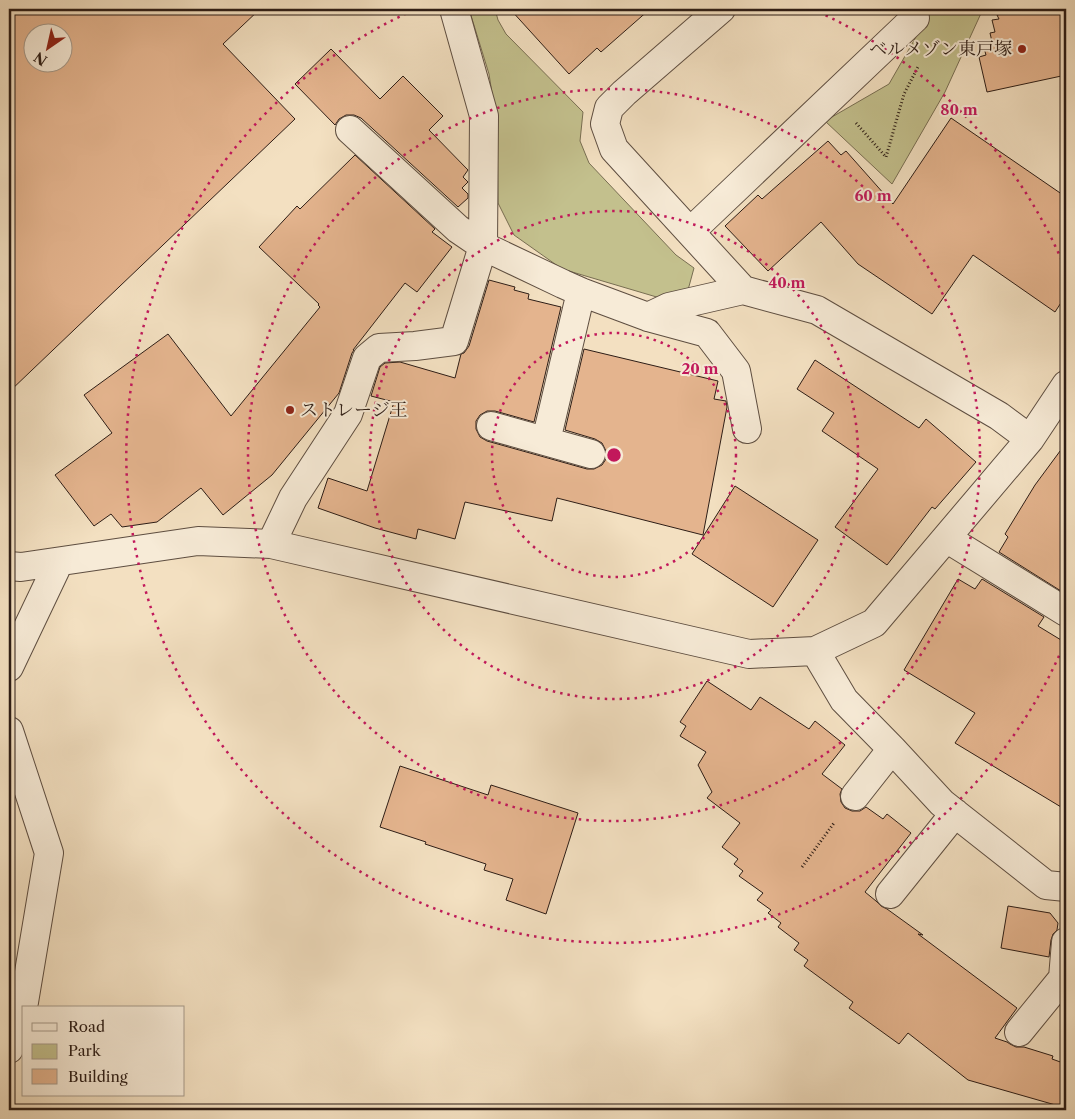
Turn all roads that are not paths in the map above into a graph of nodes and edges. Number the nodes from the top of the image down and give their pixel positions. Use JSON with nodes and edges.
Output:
{"nodes":[{"id":1,"x":454,"y":9,"type":"edge"},
{"id":2,"x":721,"y":9,"type":"edge"},
{"id":3,"x":915,"y":18,"type":"dead end"},
{"id":4,"x":350,"y":130,"type":"dead end"},
{"id":5,"x":690,"y":232,"type":"junction"},
{"id":6,"x":483,"y":246,"type":"junction"},
{"id":7,"x":744,"y":290,"type":"junction"},
{"id":8,"x":581,"y":292,"type":"junction"},
{"id":9,"x":648,"y":317,"type":"junction"},
{"id":10,"x":1066,"y":385,"type":"edge"},
{"id":11,"x":491,"y":426,"type":"dead end"},
{"id":12,"x":747,"y":429,"type":"dead end"},
{"id":13,"x":1030,"y":439,"type":"junction"},
{"id":14,"x":546,"y":441,"type":"junction"},
{"id":15,"x":591,"y":454,"type":"dead end"},
{"id":16,"x":946,"y":538,"type":"junction"},
{"id":17,"x":271,"y":544,"type":"junction"},
{"id":18,"x":59,"y":562,"type":"junction"},
{"id":19,"x":9,"y":566,"type":"edge"},
{"id":20,"x":1066,"y":612,"type":"edge"},
{"id":21,"x":815,"y":651,"type":"junction"},
{"id":22,"x":9,"y":668,"type":"edge"},
{"id":23,"x":9,"y":731,"type":"edge"},
{"id":24,"x":892,"y":749,"type":"junction"},
{"id":25,"x":855,"y":796,"type":"road end"},
{"id":26,"x":955,"y":812,"type":"junction"},
{"id":27,"x":1066,"y":888,"type":"edge"},
{"id":28,"x":890,"y":894,"type":"dead end"},
{"id":29,"x":1066,"y":942,"type":"edge"},
{"id":30,"x":23,"y":1006,"type":"edge"},
{"id":31,"x":22,"y":1008,"type":"edge"},
{"id":32,"x":1019,"y":1032,"type":"dead end"},
{"id":33,"x":9,"y":1049,"type":"edge"}],
"edges":[{"from":1,"to":6,"type":"street"},
{"from":2,"to":5,"type":"street"},
{"from":3,"to":5,"type":"street"},
{"from":4,"to":6,"type":"street"},
{"from":5,"to":7,"type":"street"},
{"from":6,"to":8,"type":"street"},
{"from":6,"to":17,"type":"street"},
{"from":7,"to":9,"type":"street"},
{"from":7,"to":13,"type":"street"},
{"from":8,"to":9,"type":"street"},
{"from":8,"to":14,"type":"street"},
{"from":9,"to":12,"type":"street"},
{"from":10,"to":13,"type":"street"},
{"from":11,"to":14,"type":"street"},
{"from":13,"to":16,"type":"street"},
{"from":14,"to":15,"type":"street"},
{"from":16,"to":20,"type":"street"},
{"from":16,"to":21,"type":"street"},
{"from":17,"to":18,"type":"street"},
{"from":17,"to":21,"type":"street"},
{"from":18,"to":19,"type":"street"},
{"from":18,"to":22,"type":"street"},
{"from":21,"to":24,"type":"street"},
{"from":23,"to":30,"type":"street"},
{"from":24,"to":25,"type":"street"},
{"from":24,"to":26,"type":"street"},
{"from":26,"to":27,"type":"street"},
{"from":26,"to":28,"type":"street"},
{"from":29,"to":32,"type":"street"},
{"from":31,"to":33,"type":"street"}]}
